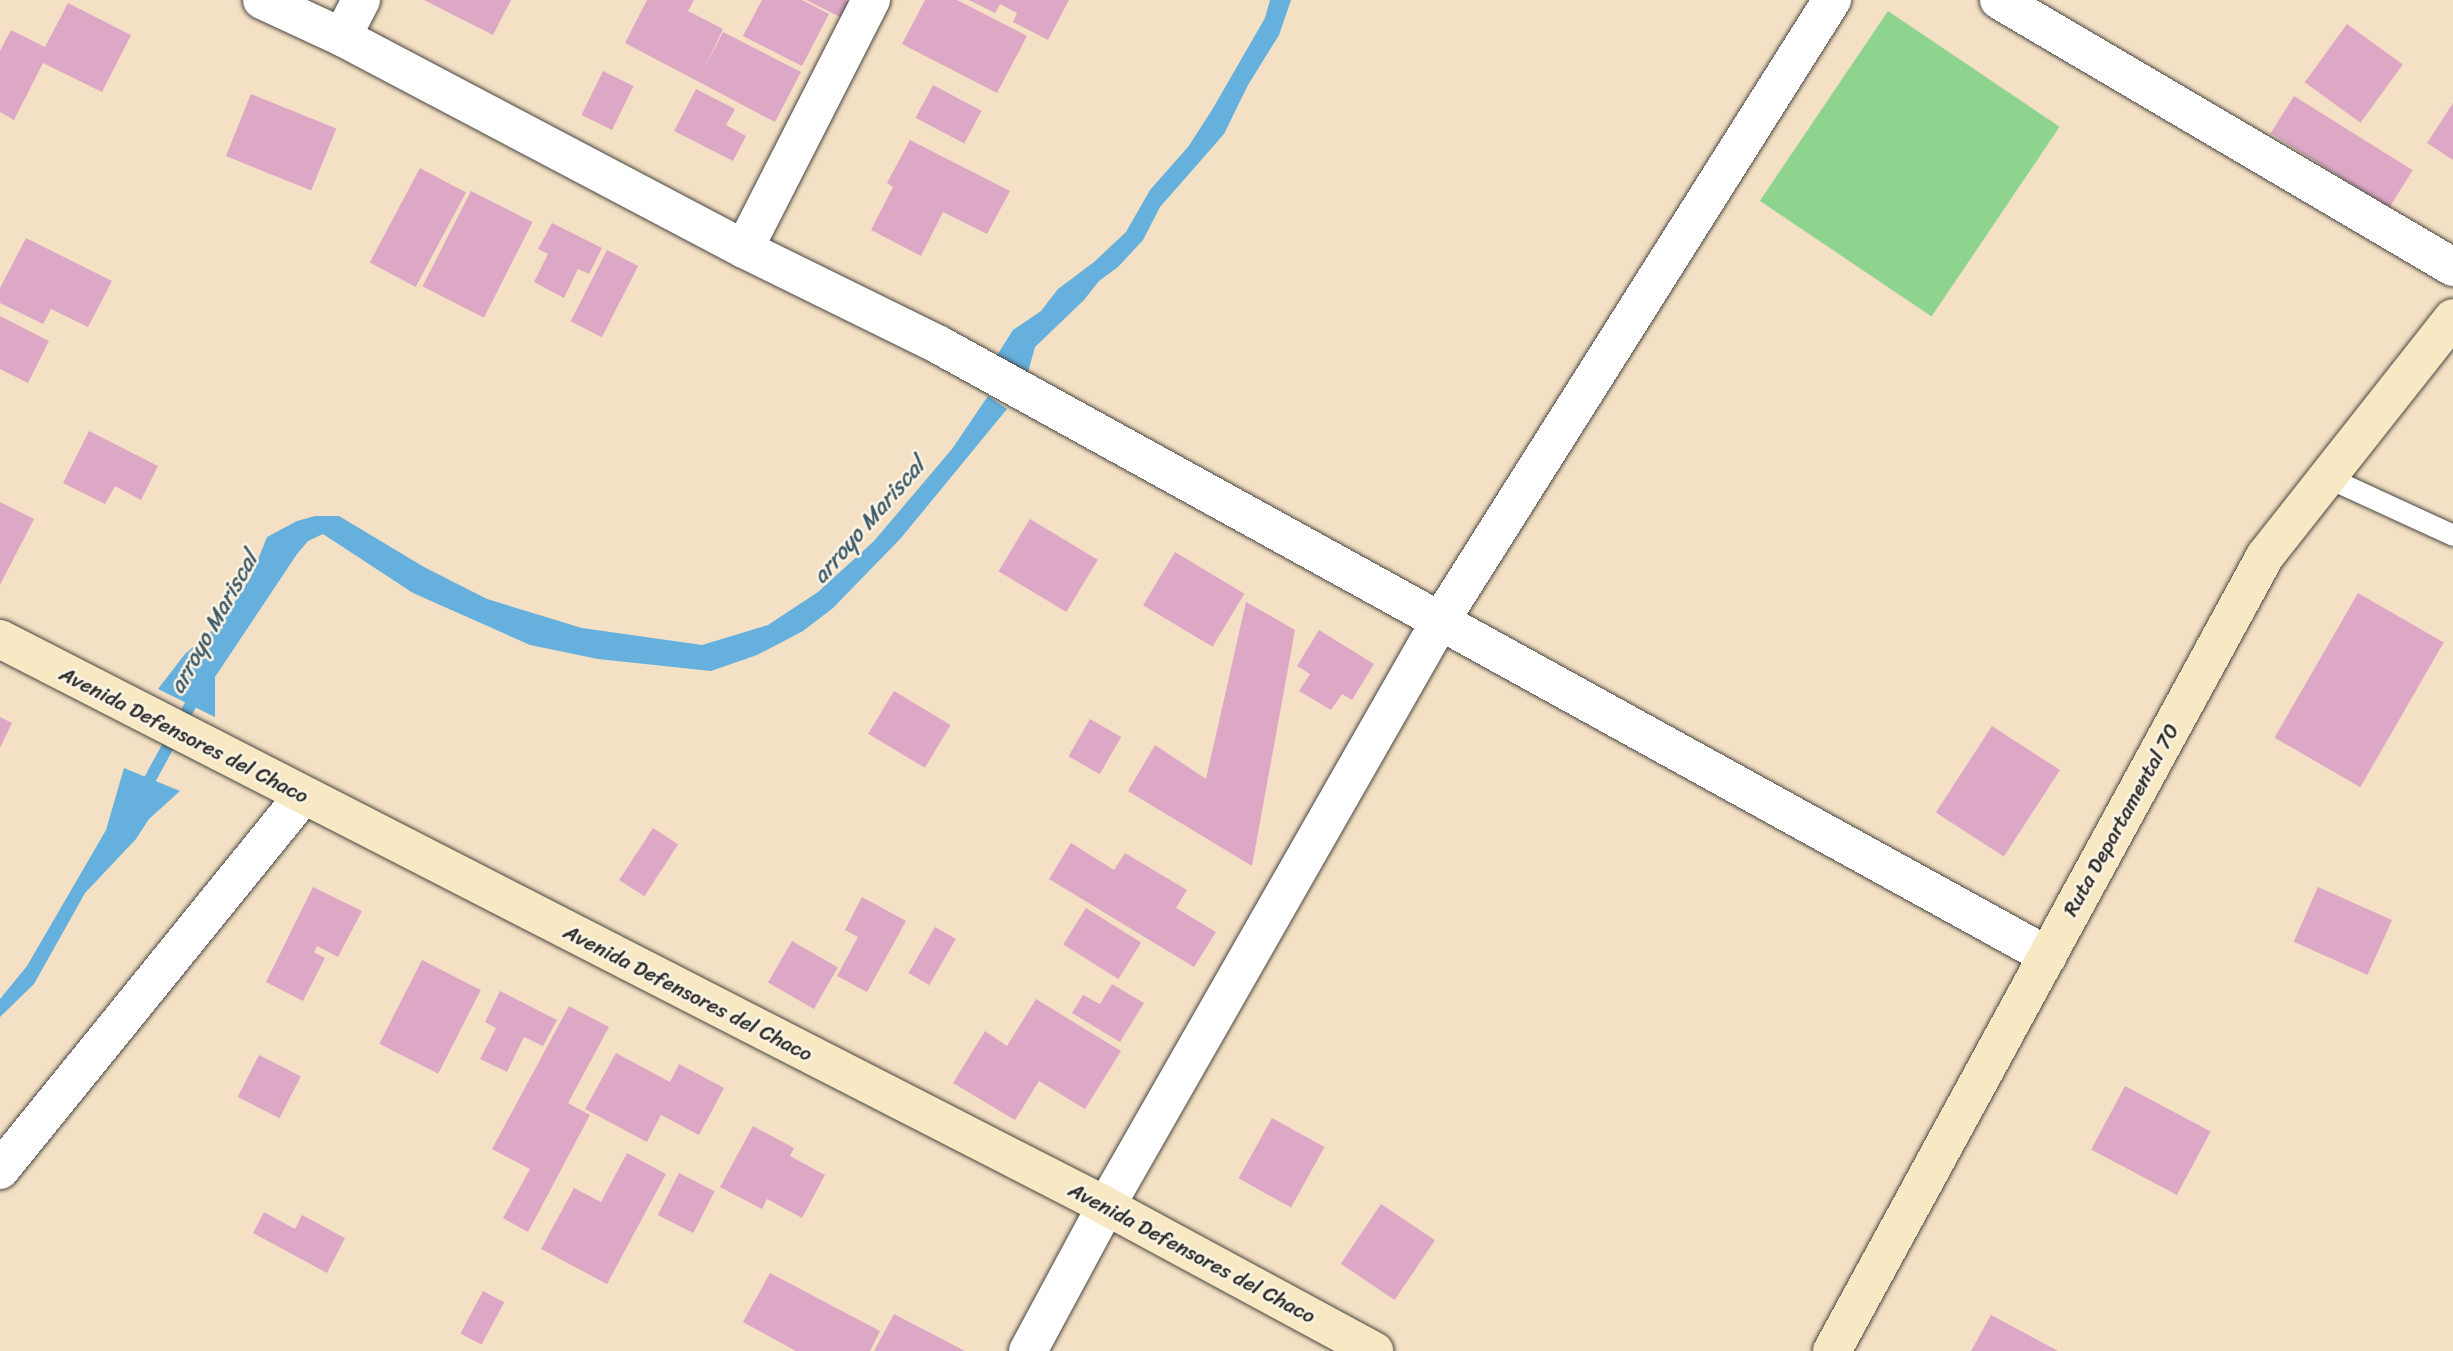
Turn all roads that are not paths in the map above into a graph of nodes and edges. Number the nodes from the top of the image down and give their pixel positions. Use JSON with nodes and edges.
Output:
{"nodes":[{"id":1,"x":262,"y":0,"type":"edge"},
{"id":2,"x":362,"y":0,"type":"edge"},
{"id":3,"x":871,"y":0,"type":"edge"},
{"id":4,"x":1832,"y":0,"type":"edge"},
{"id":5,"x":1999,"y":0,"type":"edge"},
{"id":6,"x":342,"y":37,"type":"junction"},
{"id":7,"x":744,"y":249,"type":"junction"},
{"id":8,"x":2453,"y":267,"type":"edge"},
{"id":9,"x":2453,"y":319,"type":"edge"},
{"id":10,"x":2327,"y":477,"type":"junction"},
{"id":11,"x":2453,"y":536,"type":"edge"},
{"id":12,"x":1439,"y":623,"type":"junction"},
{"id":13,"x":0,"y":639,"type":"edge"},
{"id":14,"x":302,"y":797,"type":"junction"},
{"id":15,"x":2048,"y":956,"type":"junction"},
{"id":16,"x":0,"y":1170,"type":"edge"},
{"id":17,"x":1106,"y":1206,"type":"junction"},
{"id":18,"x":1028,"y":1351,"type":"edge"},
{"id":19,"x":1374,"y":1351,"type":"edge"},
{"id":20,"x":1832,"y":1351,"type":"edge"}],
"edges":[{"from":1,"to":6,"type":"street"},
{"from":2,"to":6,"type":"street"},
{"from":3,"to":7,"type":"street"},
{"from":4,"to":12,"type":"street"},
{"from":5,"to":8,"type":"street"},
{"from":6,"to":7,"type":"street"},
{"from":7,"to":12,"type":"street"},
{"from":9,"to":10,"type":"main road","name":"Ruta Departamental 70"},
{"from":10,"to":11,"type":"lane"},
{"from":10,"to":15,"type":"main road","name":"Ruta Departamental 70"},
{"from":12,"to":15,"type":"street"},
{"from":12,"to":17,"type":"street"},
{"from":13,"to":14,"type":"main road","name":"Avenida Defensores del Chaco"},
{"from":14,"to":16,"type":"street"},
{"from":14,"to":17,"type":"main road","name":"Avenida Defensores del Chaco"},
{"from":15,"to":20,"type":"main road","name":"Ruta Departamental 70"},
{"from":17,"to":18,"type":"street"},
{"from":17,"to":19,"type":"main road","name":"Avenida Defensores del Chaco"}]}
